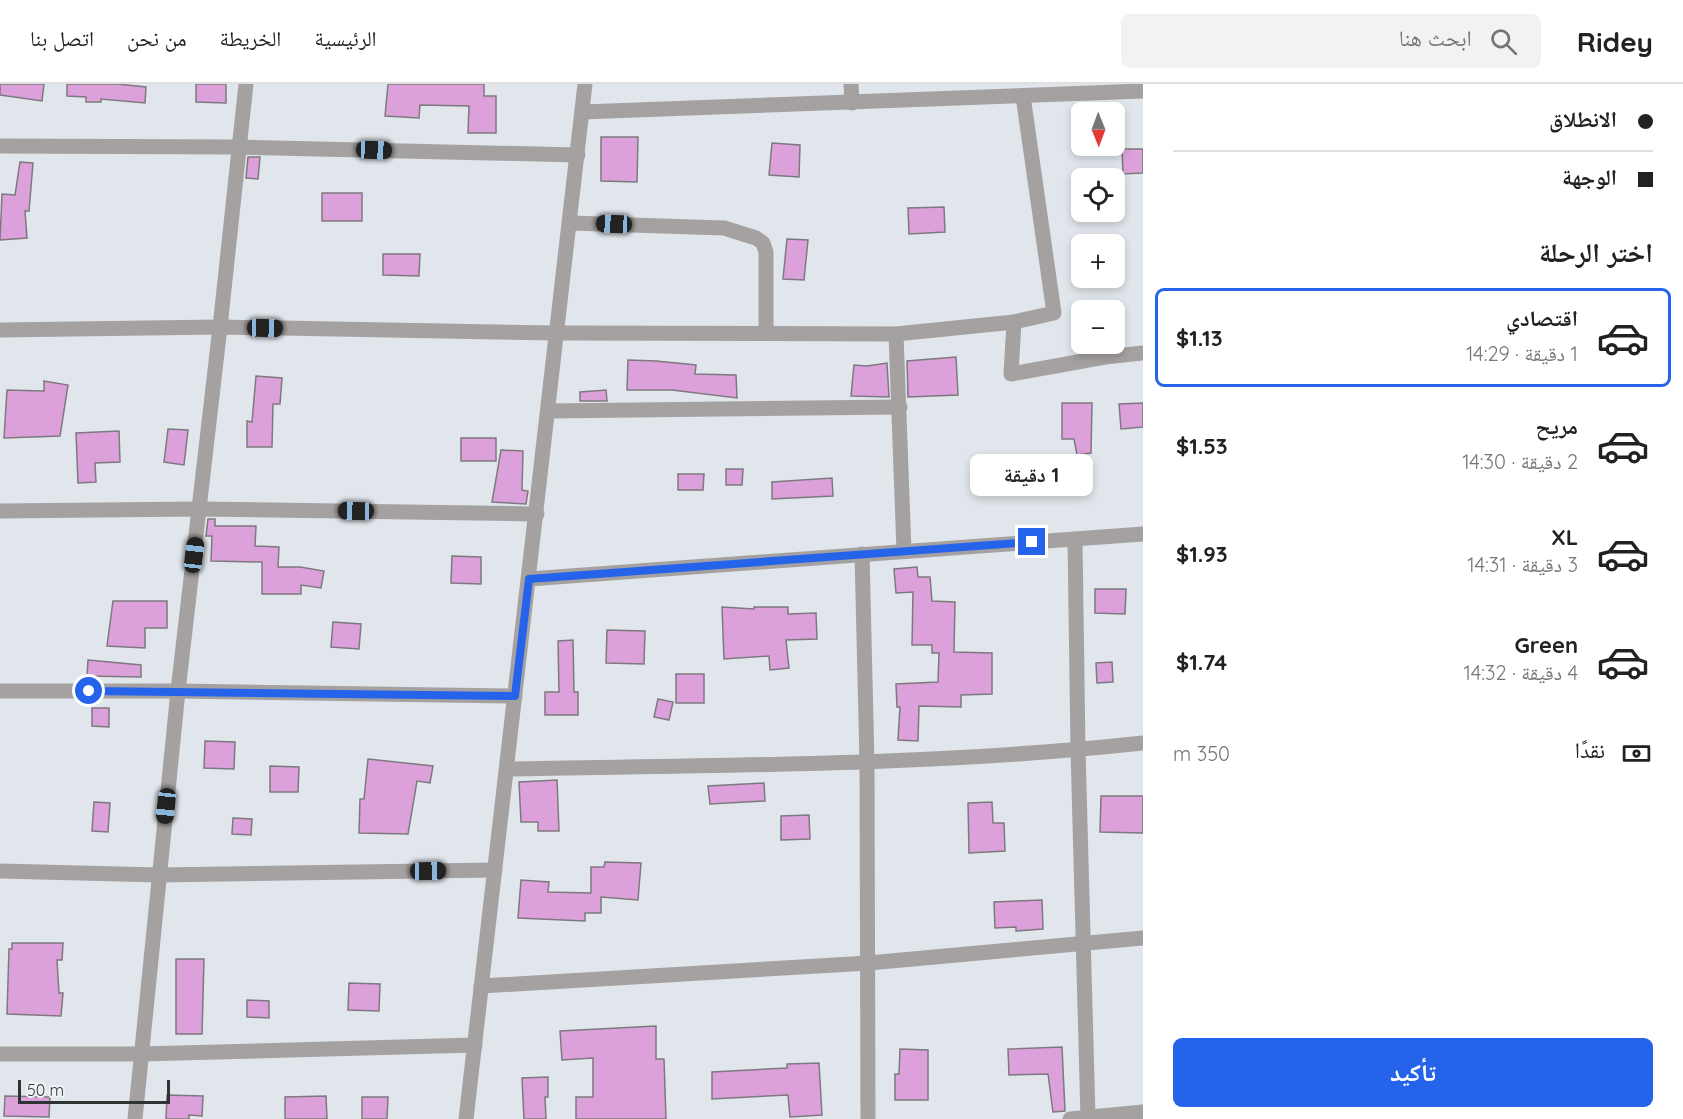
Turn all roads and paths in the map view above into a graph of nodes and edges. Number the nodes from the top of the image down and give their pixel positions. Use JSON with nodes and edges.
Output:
{"nodes":[{"id":1,"x":246,"y":84,"type":"edge"},
{"id":2,"x":585,"y":84,"type":"edge"},
{"id":3,"x":851,"y":84,"type":"edge"},
{"id":4,"x":1069,"y":89,"type":"edge"},
{"id":5,"x":1143,"y":91,"type":"edge"},
{"id":6,"x":1023,"y":96,"type":"junction"},
{"id":7,"x":852,"y":103,"type":"junction"},
{"id":8,"x":582,"y":112,"type":"junction"},
{"id":9,"x":0,"y":146,"type":"edge"},
{"id":10,"x":238,"y":147,"type":"junction"},
{"id":11,"x":578,"y":155,"type":"junction"},
{"id":12,"x":570,"y":223,"type":"junction"},
{"id":13,"x":1014,"y":322,"type":"junction"},
{"id":14,"x":220,"y":327,"type":"junction"},
{"id":15,"x":0,"y":330,"type":"edge"},
{"id":16,"x":557,"y":333,"type":"junction"},
{"id":17,"x":766,"y":333,"type":"junction"},
{"id":18,"x":896,"y":334,"type":"junction"},
{"id":19,"x":1143,"y":353,"type":"edge"},
{"id":20,"x":900,"y":407,"type":"junction"},
{"id":21,"x":548,"y":411,"type":"junction"},
{"id":22,"x":199,"y":509,"type":"junction"},
{"id":23,"x":0,"y":512,"type":"edge"},
{"id":24,"x":537,"y":513,"type":"junction"},
{"id":25,"x":1143,"y":534,"type":"edge"},
{"id":26,"x":1075,"y":540,"type":"junction"},
{"id":27,"x":904,"y":551,"type":"junction"},
{"id":28,"x":862,"y":554,"type":"junction"},
{"id":29,"x":529,"y":579,"type":"junction"},
{"id":30,"x":0,"y":691,"type":"edge"},
{"id":31,"x":178,"y":691,"type":"junction"},
{"id":32,"x":515,"y":696,"type":"junction"},
{"id":33,"x":1143,"y":743,"type":"edge"},
{"id":34,"x":1078,"y":750,"type":"junction"},
{"id":35,"x":867,"y":762,"type":"junction"},
{"id":36,"x":507,"y":769,"type":"junction"},
{"id":37,"x":495,"y":870,"type":"junction"},
{"id":38,"x":0,"y":871,"type":"edge"},
{"id":39,"x":159,"y":875,"type":"junction"},
{"id":40,"x":1143,"y":938,"type":"edge"},
{"id":41,"x":1084,"y":943,"type":"junction"},
{"id":42,"x":869,"y":963,"type":"junction"},
{"id":43,"x":482,"y":986,"type":"junction"},
{"id":44,"x":475,"y":1045,"type":"junction"},
{"id":45,"x":0,"y":1054,"type":"edge"},
{"id":46,"x":141,"y":1054,"type":"junction"},
{"id":47,"x":1143,"y":1112,"type":"edge"},
{"id":48,"x":1088,"y":1117,"type":"junction"},
{"id":49,"x":135,"y":1119,"type":"edge"},
{"id":50,"x":466,"y":1119,"type":"edge"},
{"id":51,"x":868,"y":1119,"type":"edge"},
{"id":52,"x":1070,"y":1119,"type":"edge"}],
"edges":[{"from":1,"to":10,"type":"street"},
{"from":2,"to":8,"type":"street"},
{"from":3,"to":7,"type":"street"},
{"from":4,"to":5,"type":"street"},
{"from":4,"to":6,"type":"street"},
{"from":6,"to":7,"type":"street"},
{"from":6,"to":13,"type":"street"},
{"from":7,"to":8,"type":"street"},
{"from":8,"to":11,"type":"street"},
{"from":9,"to":10,"type":"street"},
{"from":10,"to":11,"type":"street"},
{"from":10,"to":14,"type":"street"},
{"from":11,"to":12,"type":"street"},
{"from":12,"to":16,"type":"street"},
{"from":12,"to":17,"type":"street"},
{"from":13,"to":18,"type":"street"},
{"from":13,"to":19,"type":"street"},
{"from":14,"to":15,"type":"street"},
{"from":14,"to":16,"type":"street"},
{"from":14,"to":22,"type":"street"},
{"from":16,"to":17,"type":"street"},
{"from":16,"to":21,"type":"street"},
{"from":17,"to":18,"type":"street"},
{"from":18,"to":20,"type":"street"},
{"from":20,"to":21,"type":"street"},
{"from":20,"to":27,"type":"street"},
{"from":21,"to":24,"type":"street"},
{"from":22,"to":23,"type":"street"},
{"from":22,"to":24,"type":"street"},
{"from":22,"to":31,"type":"street"},
{"from":24,"to":29,"type":"street"},
{"from":25,"to":26,"type":"street"},
{"from":26,"to":27,"type":"street"},
{"from":26,"to":34,"type":"street"},
{"from":27,"to":28,"type":"street"},
{"from":28,"to":29,"type":"street"},
{"from":28,"to":35,"type":"street"},
{"from":29,"to":32,"type":"street"},
{"from":30,"to":31,"type":"street"},
{"from":31,"to":32,"type":"street"},
{"from":31,"to":39,"type":"street"},
{"from":32,"to":36,"type":"street"},
{"from":33,"to":34,"type":"street"},
{"from":34,"to":35,"type":"street"},
{"from":34,"to":41,"type":"street"},
{"from":35,"to":36,"type":"street"},
{"from":35,"to":42,"type":"street"},
{"from":36,"to":37,"type":"street"},
{"from":37,"to":39,"type":"street"},
{"from":37,"to":43,"type":"street"},
{"from":38,"to":39,"type":"street"},
{"from":39,"to":46,"type":"street"},
{"from":40,"to":41,"type":"street"},
{"from":41,"to":42,"type":"street"},
{"from":41,"to":48,"type":"street"},
{"from":42,"to":43,"type":"street"},
{"from":42,"to":51,"type":"street"},
{"from":43,"to":44,"type":"street"},
{"from":44,"to":46,"type":"street"},
{"from":44,"to":50,"type":"street"},
{"from":45,"to":46,"type":"street"},
{"from":46,"to":49,"type":"street"},
{"from":47,"to":48,"type":"street"},
{"from":48,"to":52,"type":"street"}]}
